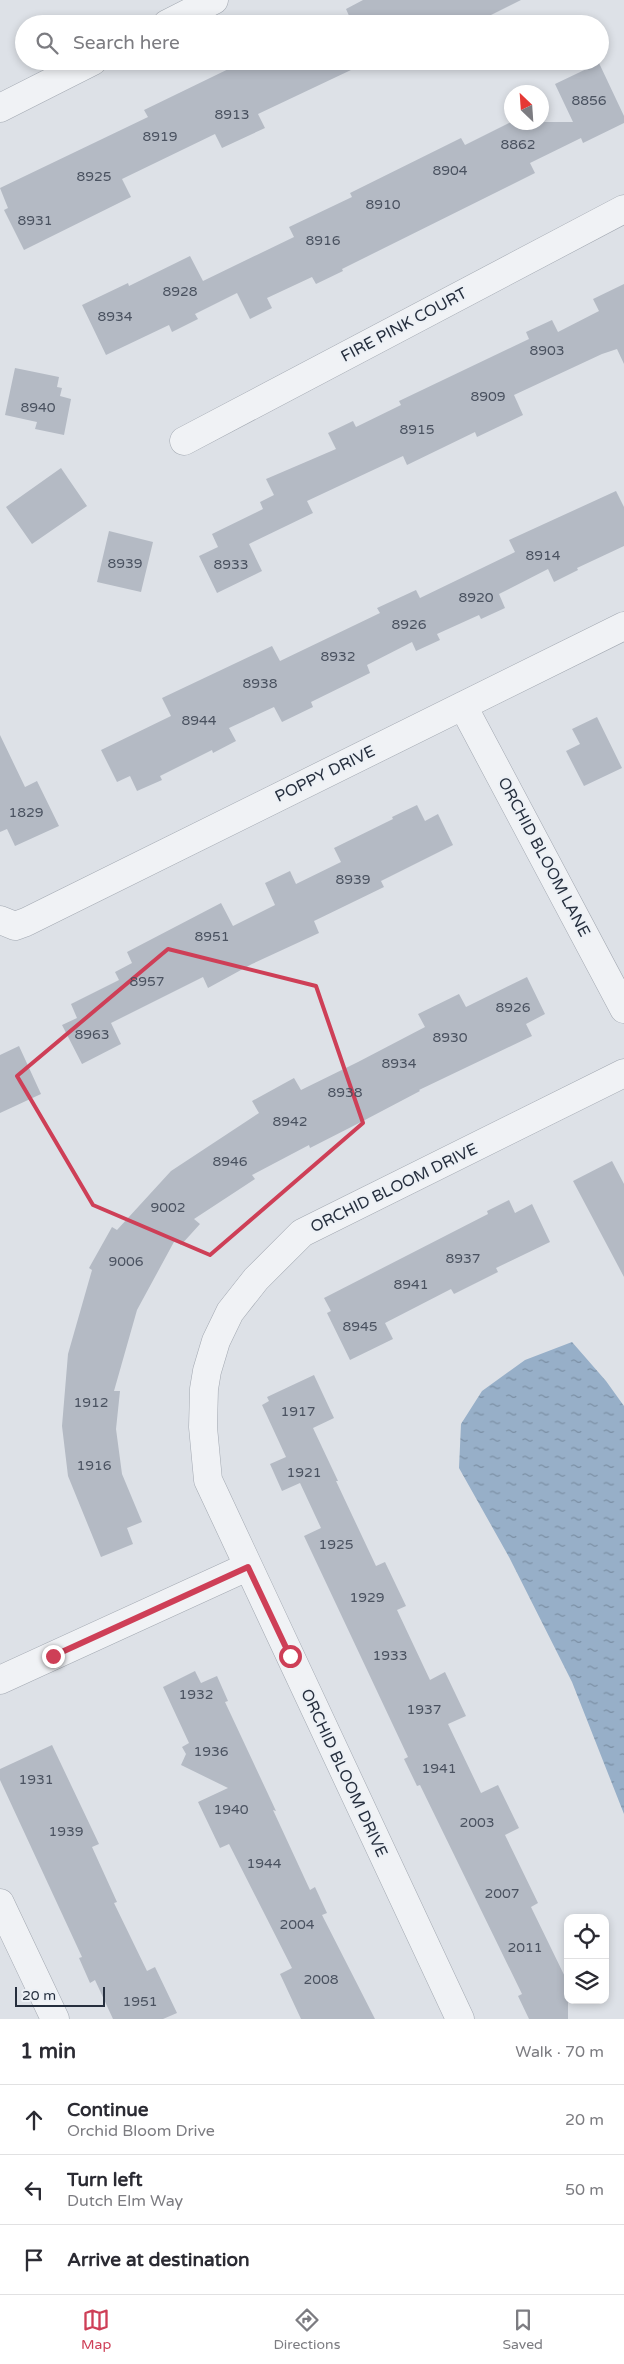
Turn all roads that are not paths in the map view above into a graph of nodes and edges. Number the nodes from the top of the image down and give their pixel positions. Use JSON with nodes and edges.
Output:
{"nodes":[{"id":1,"x":214,"y":0,"type":"edge"},
{"id":2,"x":185,"y":15,"type":"edge"},
{"id":3,"x":75,"y":70,"type":"edge"},
{"id":4,"x":0,"y":108,"type":"edge"},
{"id":5,"x":624,"y":209,"type":"edge"},
{"id":6,"x":184,"y":441,"type":"dead end"},
{"id":7,"x":624,"y":626,"type":"edge"},
{"id":8,"x":463,"y":706,"type":"junction"},
{"id":9,"x":13,"y":921,"type":"edge"},
{"id":10,"x":624,"y":1009,"type":"edge"},
{"id":11,"x":624,"y":1073,"type":"edge"},
{"id":12,"x":248,"y":1567,"type":"junction"},
{"id":13,"x":0,"y":1680,"type":"edge"},
{"id":14,"x":0,"y":1903,"type":"edge"},
{"id":15,"x":55,"y":2019,"type":"edge"},
{"id":16,"x":460,"y":2019,"type":"edge"}],
"edges":[{"from":1,"to":2,"type":"street"},
{"from":3,"to":4,"type":"street"},
{"from":5,"to":6,"type":"street","name":"FIRE PINK COURT"},
{"from":7,"to":8,"type":"street","name":"POPPY DRIVE"},
{"from":8,"to":9,"type":"street","name":"POPPY DRIVE"},
{"from":8,"to":10,"type":"street","name":"ORCHID BLOOM LANE"},
{"from":11,"to":12,"type":"street","name":"ORCHID BLOOM DRIVE"},
{"from":12,"to":13,"type":"street"},
{"from":12,"to":16,"type":"street","name":"ORCHID BLOOM DRIVE"},
{"from":14,"to":15,"type":"street"}]}
